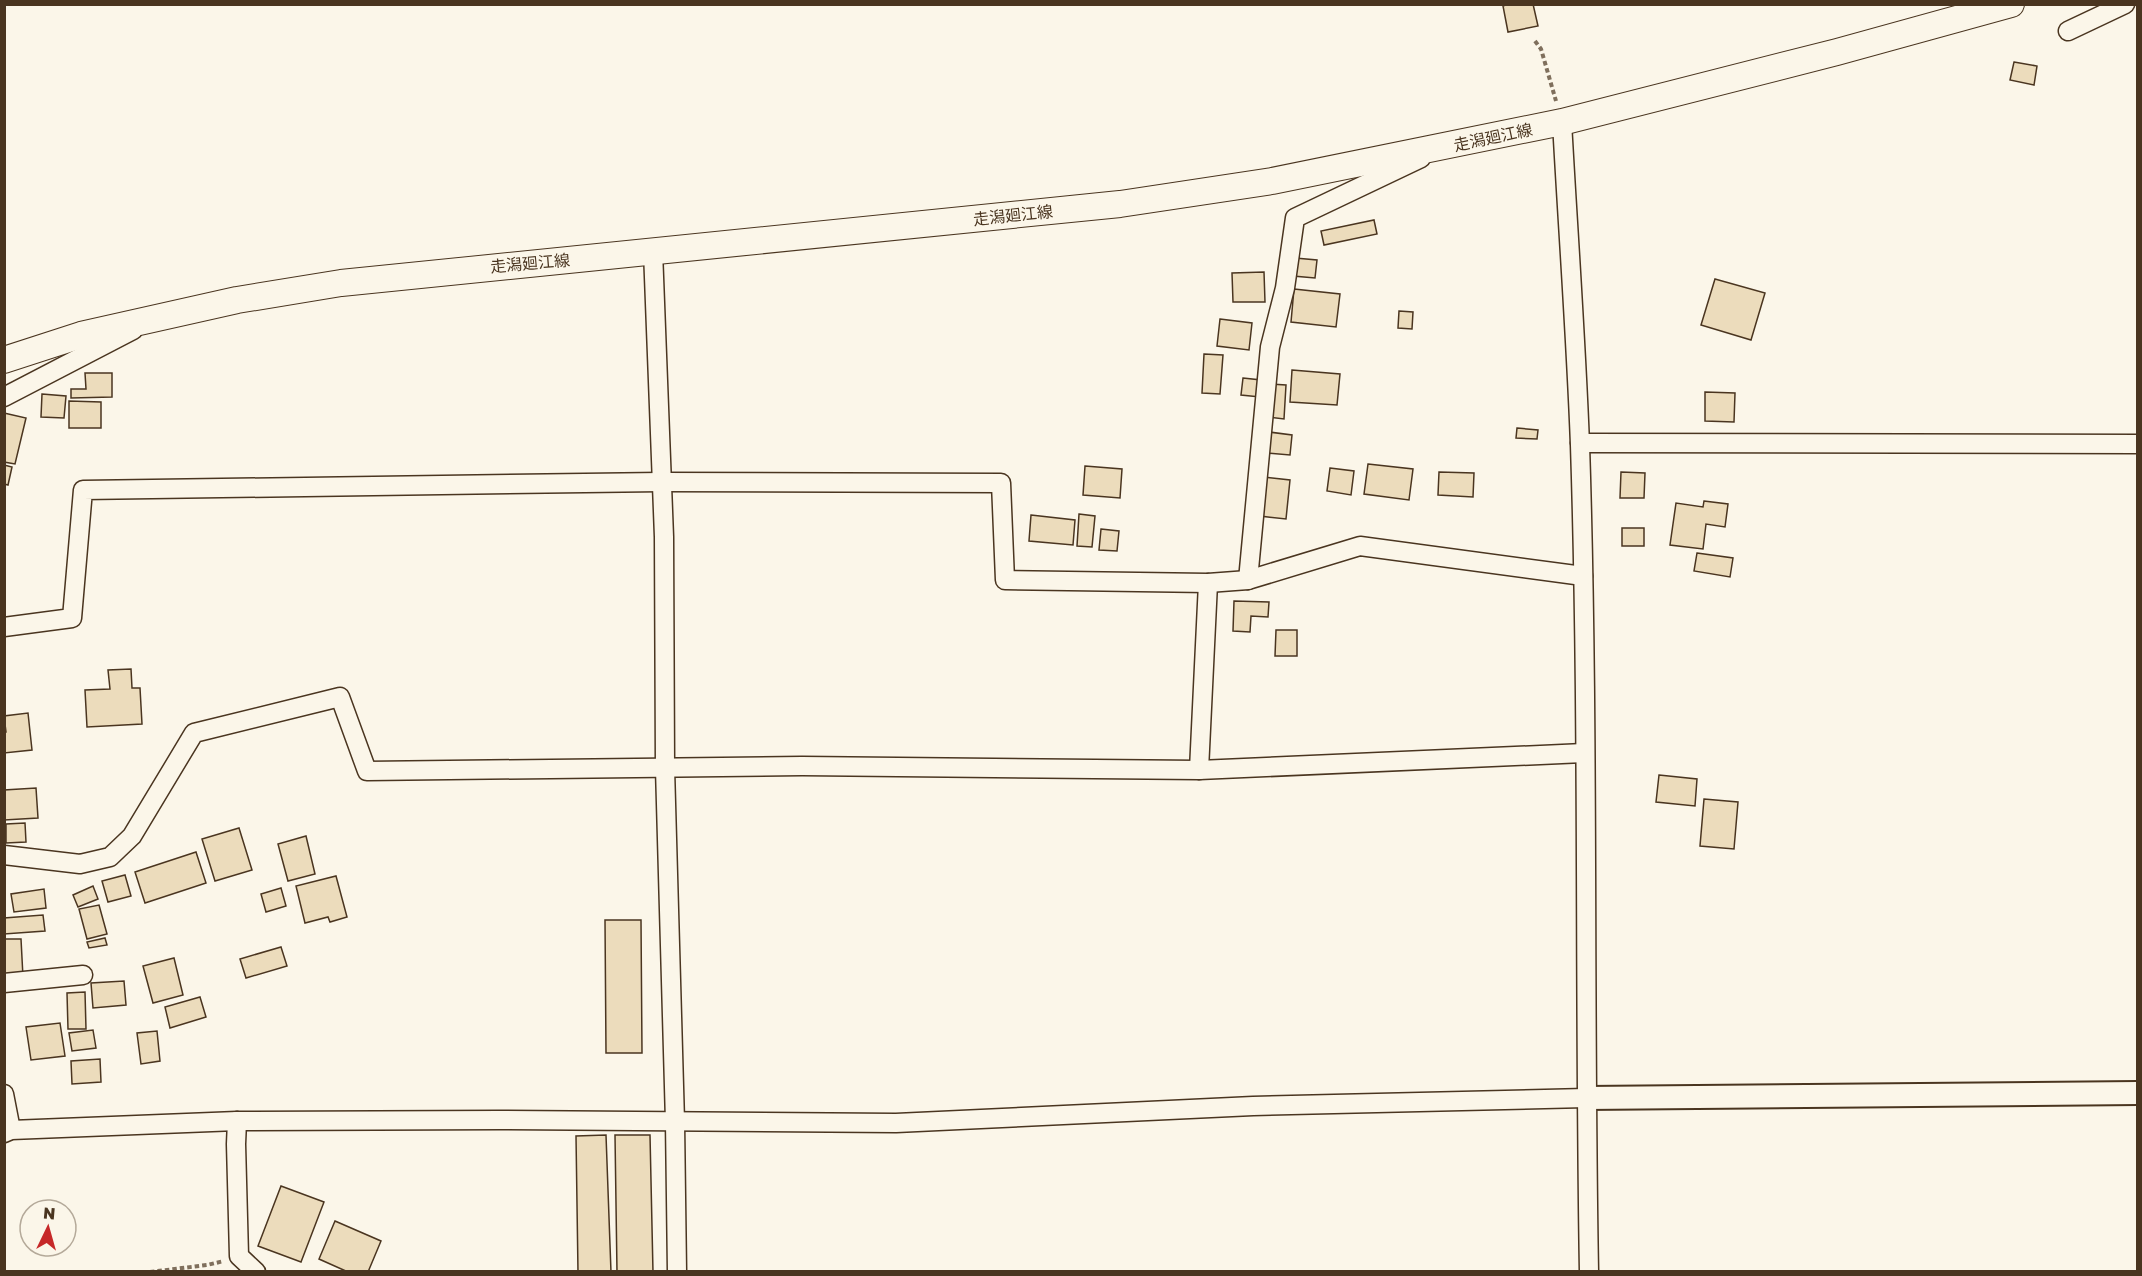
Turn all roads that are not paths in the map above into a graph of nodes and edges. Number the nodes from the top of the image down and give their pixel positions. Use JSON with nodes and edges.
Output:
{"nodes":[{"id":1,"x":2011,"y":4,"type":"edge"},
{"id":2,"x":2125,"y":4,"type":"edge"},
{"id":3,"x":2068,"y":31,"type":"dead end"},
{"id":4,"x":1562,"y":122,"type":"junction"},
{"id":5,"x":1441,"y":148,"type":"junction"},
{"id":6,"x":653,"y":251,"type":"junction"},
{"id":7,"x":155,"y":318,"type":"junction"},
{"id":8,"x":4,"y":360,"type":"edge"},
{"id":9,"x":4,"y":397,"type":"edge"},
{"id":10,"x":1580,"y":443,"type":"junction"},
{"id":11,"x":2138,"y":444,"type":"edge"},
{"id":12,"x":661,"y":482,"type":"junction"},
{"id":13,"x":1583,"y":576,"type":"junction"},
{"id":14,"x":1248,"y":580,"type":"junction"},
{"id":15,"x":1208,"y":583,"type":"junction"},
{"id":16,"x":4,"y":627,"type":"edge"},
{"id":17,"x":1584,"y":753,"type":"junction"},
{"id":18,"x":665,"y":768,"type":"junction"},
{"id":19,"x":1199,"y":770,"type":"junction"},
{"id":20,"x":4,"y":855,"type":"edge"},
{"id":21,"x":82,"y":975,"type":"dead end"},
{"id":22,"x":4,"y":983,"type":"edge"},
{"id":23,"x":4,"y":1094,"type":"edge"},
{"id":24,"x":2138,"y":1094,"type":"edge"},
{"id":25,"x":1586,"y":1098,"type":"junction"},
{"id":26,"x":237,"y":1121,"type":"junction"},
{"id":27,"x":675,"y":1122,"type":"junction"},
{"id":28,"x":8,"y":1131,"type":"edge"},
{"id":29,"x":256,"y":1272,"type":"edge"},
{"id":30,"x":677,"y":1272,"type":"edge"},
{"id":31,"x":1589,"y":1272,"type":"edge"}],
"edges":[{"from":1,"to":4,"type":"main road","name":"走潟廻江線"},
{"from":2,"to":3,"type":"street"},
{"from":4,"to":5,"type":"main road","name":"走潟廻江線"},
{"from":4,"to":10,"type":"street"},
{"from":5,"to":6,"type":"main road","name":"走潟廻江線"},
{"from":5,"to":14,"type":"street"},
{"from":6,"to":7,"type":"main road","name":"走潟廻江線"},
{"from":6,"to":12,"type":"street"},
{"from":7,"to":8,"type":"main road","name":"走潟廻江線"},
{"from":7,"to":9,"type":"street"},
{"from":10,"to":11,"type":"street"},
{"from":10,"to":13,"type":"street"},
{"from":12,"to":15,"type":"street"},
{"from":12,"to":16,"type":"street"},
{"from":12,"to":18,"type":"street"},
{"from":13,"to":14,"type":"street"},
{"from":13,"to":17,"type":"street"},
{"from":14,"to":15,"type":"street"},
{"from":15,"to":19,"type":"street"},
{"from":17,"to":19,"type":"street"},
{"from":17,"to":25,"type":"street"},
{"from":18,"to":19,"type":"street"},
{"from":18,"to":20,"type":"street"},
{"from":18,"to":27,"type":"street"},
{"from":21,"to":22,"type":"street"},
{"from":23,"to":28,"type":"street"},
{"from":24,"to":25,"type":"street"},
{"from":25,"to":27,"type":"street"},
{"from":25,"to":31,"type":"street"},
{"from":26,"to":27,"type":"street"},
{"from":26,"to":28,"type":"street"},
{"from":26,"to":29,"type":"street"},
{"from":27,"to":30,"type":"street"}]}
